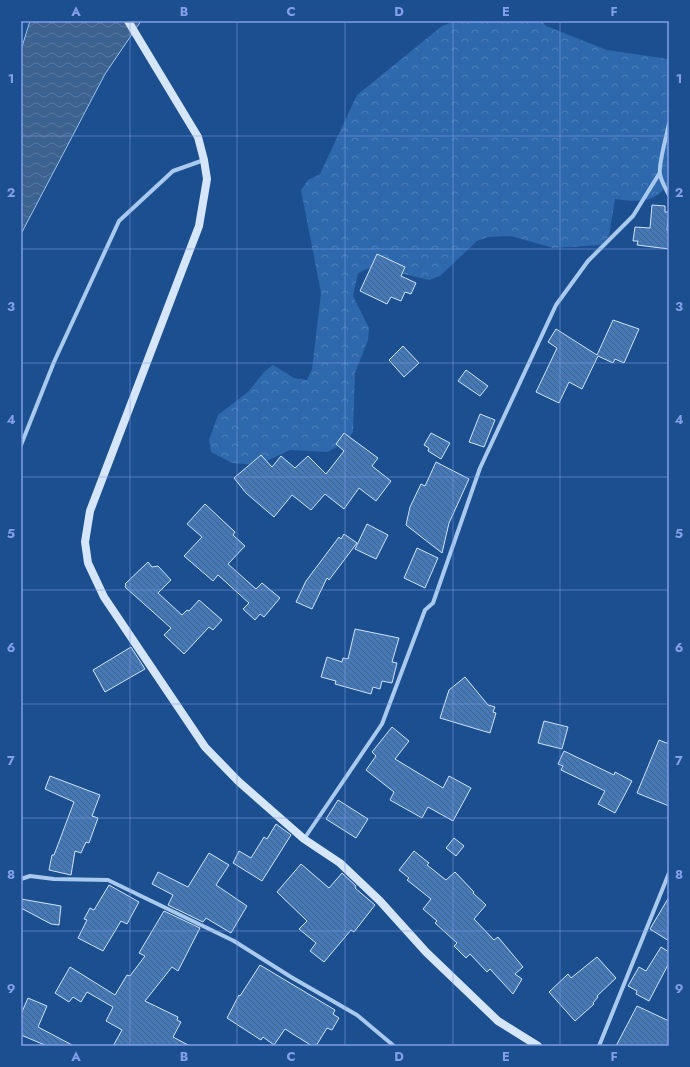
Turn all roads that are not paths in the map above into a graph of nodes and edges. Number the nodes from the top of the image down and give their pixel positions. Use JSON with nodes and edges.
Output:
{"nodes":[{"id":1,"x":128,"y":21,"type":"edge"},
{"id":2,"x":669,"y":123,"type":"edge"},
{"id":3,"x":204,"y":160,"type":"junction"},
{"id":4,"x":660,"y":174,"type":"junction"},
{"id":5,"x":669,"y":195,"type":"edge"},
{"id":6,"x":21,"y":445,"type":"edge"},
{"id":7,"x":304,"y":840,"type":"junction"},
{"id":8,"x":669,"y":873,"type":"edge"},
{"id":9,"x":21,"y":879,"type":"edge"},
{"id":10,"x":394,"y":1046,"type":"edge"},
{"id":11,"x":538,"y":1046,"type":"edge"},
{"id":12,"x":599,"y":1046,"type":"edge"}],
"edges":[{"from":1,"to":3,"type":"street"},
{"from":2,"to":4,"type":"street"},
{"from":3,"to":6,"type":"street"},
{"from":3,"to":7,"type":"street"},
{"from":4,"to":5,"type":"street"},
{"from":4,"to":7,"type":"street"},
{"from":7,"to":11,"type":"street"},
{"from":8,"to":12,"type":"street"},
{"from":9,"to":10,"type":"street"}]}
